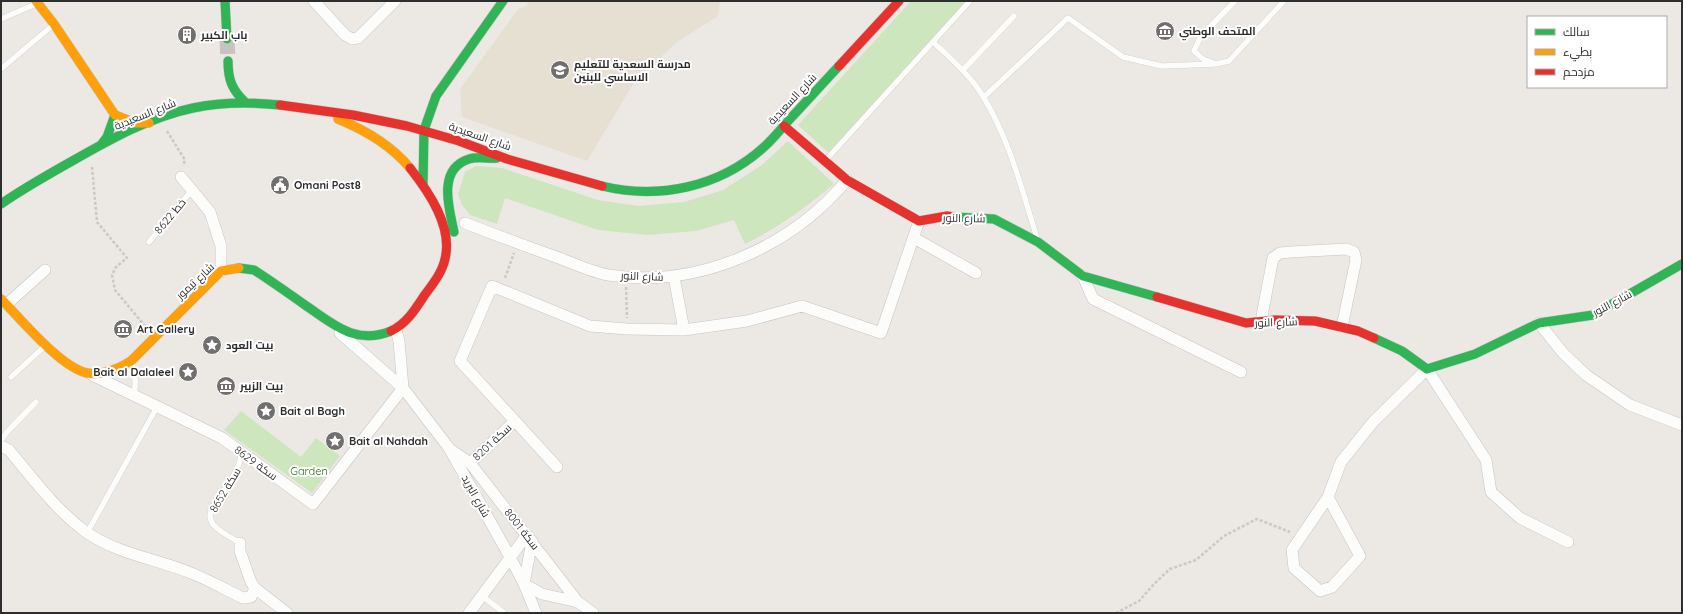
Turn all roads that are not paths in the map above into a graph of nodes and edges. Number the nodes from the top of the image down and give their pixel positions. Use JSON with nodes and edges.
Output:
{"nodes":[{"id":1,"x":225,"y":1,"type":"edge"},
{"id":2,"x":314,"y":1,"type":"edge"},
{"id":3,"x":395,"y":1,"type":"edge"},
{"id":4,"x":503,"y":1,"type":"edge"},
{"id":5,"x":970,"y":1,"type":"edge"},
{"id":6,"x":1235,"y":1,"type":"edge"},
{"id":7,"x":1284,"y":1,"type":"edge"},
{"id":8,"x":37,"y":2,"type":"edge"},
{"id":9,"x":896,"y":2,"type":"edge"},
{"id":10,"x":1014,"y":16,"type":"dead end"},
{"id":11,"x":1,"y":19,"type":"edge"},
{"id":12,"x":54,"y":24,"type":"junction"},
{"id":13,"x":227,"y":39,"type":"tunnel mouth"},
{"id":14,"x":933,"y":42,"type":"junction"},
{"id":15,"x":228,"y":61,"type":"tunnel mouth"},
{"id":16,"x":1216,"y":64,"type":"junction"},
{"id":17,"x":1,"y":69,"type":"edge"},
{"id":18,"x":963,"y":70,"type":"junction"},
{"id":19,"x":224,"y":87,"type":"junction"},
{"id":20,"x":984,"y":97,"type":"junction"},
{"id":21,"x":246,"y":102,"type":"junction"},
{"id":22,"x":210,"y":105,"type":"junction"},
{"id":23,"x":310,"y":108,"type":"junction"},
{"id":24,"x":115,"y":115,"type":"junction"},
{"id":25,"x":149,"y":123,"type":"junction"},
{"id":26,"x":784,"y":126,"type":"junction"},
{"id":27,"x":424,"y":130,"type":"junction"},
{"id":28,"x":101,"y":145,"type":"junction"},
{"id":29,"x":506,"y":158,"type":"junction"},
{"id":30,"x":824,"y":161,"type":"junction"},
{"id":31,"x":181,"y":177,"type":"road end"},
{"id":32,"x":847,"y":180,"type":"junction"},
{"id":33,"x":423,"y":185,"type":"junction"},
{"id":34,"x":192,"y":190,"type":"junction"},
{"id":35,"x":2,"y":203,"type":"edge"},
{"id":36,"x":919,"y":221,"type":"junction"},
{"id":37,"x":466,"y":223,"type":"dead end"},
{"id":38,"x":914,"y":238,"type":"junction"},
{"id":39,"x":149,"y":242,"type":"dead end"},
{"id":40,"x":1038,"y":242,"type":"junction"},
{"id":41,"x":445,"y":258,"type":"junction"},
{"id":42,"x":1682,"y":264,"type":"edge"},
{"id":43,"x":45,"y":270,"type":"dead end"},
{"id":44,"x":221,"y":271,"type":"junction"},
{"id":45,"x":976,"y":273,"type":"dead end"},
{"id":46,"x":1083,"y":276,"type":"junction"},
{"id":47,"x":674,"y":277,"type":"junction"},
{"id":48,"x":4,"y":302,"type":"edge"},
{"id":49,"x":322,"y":317,"type":"junction"},
{"id":50,"x":1261,"y":321,"type":"junction"},
{"id":51,"x":1539,"y":324,"type":"junction"},
{"id":52,"x":1342,"y":327,"type":"junction"},
{"id":53,"x":396,"y":330,"type":"junction"},
{"id":54,"x":684,"y":330,"type":"junction"},
{"id":55,"x":47,"y":344,"type":"junction"},
{"id":56,"x":131,"y":361,"type":"junction"},
{"id":57,"x":1427,"y":369,"type":"junction"},
{"id":58,"x":1241,"y":372,"type":"dead end"},
{"id":59,"x":87,"y":373,"type":"junction"},
{"id":60,"x":11,"y":377,"type":"dead end"},
{"id":61,"x":403,"y":388,"type":"junction"},
{"id":62,"x":134,"y":395,"type":"junction"},
{"id":63,"x":36,"y":402,"type":"dead end"},
{"id":64,"x":157,"y":407,"type":"junction"},
{"id":65,"x":515,"y":421,"type":"junction"},
{"id":66,"x":1682,"y":425,"type":"edge"},
{"id":67,"x":1,"y":440,"type":"edge"},
{"id":68,"x":1,"y":446,"type":"edge"},
{"id":69,"x":449,"y":448,"type":"junction"},
{"id":70,"x":241,"y":452,"type":"junction"},
{"id":71,"x":470,"y":463,"type":"junction"},
{"id":72,"x":557,"y":467,"type":"dead end"},
{"id":73,"x":1328,"y":497,"type":"junction"},
{"id":74,"x":87,"y":533,"type":"junction"},
{"id":75,"x":530,"y":538,"type":"junction"},
{"id":76,"x":1568,"y":542,"type":"dead end"},
{"id":77,"x":240,"y":543,"type":"joint"},
{"id":78,"x":510,"y":557,"type":"junction"},
{"id":79,"x":524,"y":584,"type":"junction"},
{"id":80,"x":255,"y":588,"type":"junction"},
{"id":81,"x":481,"y":595,"type":"junction"},
{"id":82,"x":578,"y":602,"type":"junction"},
{"id":83,"x":287,"y":613,"type":"edge"},
{"id":84,"x":469,"y":613,"type":"edge"},
{"id":85,"x":504,"y":613,"type":"edge"},
{"id":86,"x":536,"y":613,"type":"edge"},
{"id":87,"x":593,"y":613,"type":"edge"}],
"edges":[{"from":1,"to":13,"type":"main road"},
{"from":2,"to":3,"type":"street"},
{"from":4,"to":27,"type":"main road"},
{"from":5,"to":14,"type":"lane"},
{"from":6,"to":16,"type":"lane"},
{"from":7,"to":16,"type":"lane"},
{"from":8,"to":11,"type":"lane"},
{"from":8,"to":12,"type":"main road"},
{"from":9,"to":26,"type":"main road","name":"شارع السعيدية"},
{"from":10,"to":18,"type":"lane"},
{"from":12,"to":17,"type":"lane"},
{"from":12,"to":24,"type":"main road"},
{"from":14,"to":18,"type":"lane"},
{"from":14,"to":30,"type":"lane"},
{"from":15,"to":19,"type":"main road"},
{"from":16,"to":20,"type":"lane"},
{"from":18,"to":20,"type":"lane"},
{"from":19,"to":21,"type":"main road"},
{"from":19,"to":22,"type":"main road"},
{"from":20,"to":40,"type":"lane"},
{"from":21,"to":22,"type":"main road","name":"شارع السعيدية"},
{"from":21,"to":23,"type":"main road","name":"شارع السعيدية"},
{"from":22,"to":25,"type":"main road","name":"شارع السعيدية"},
{"from":23,"to":27,"type":"main road","name":"شارع السعيدية"},
{"from":23,"to":33,"type":"main road","name":"شارع تيمور"},
{"from":24,"to":25,"type":"main road"},
{"from":24,"to":28,"type":"main road"},
{"from":25,"to":28,"type":"main road","name":"شارع السعيدية"},
{"from":26,"to":29,"type":"main road","name":"شارع السعيدية"},
{"from":26,"to":30,"type":"main road"},
{"from":27,"to":29,"type":"main road","name":"شارع السعيدية"},
{"from":27,"to":33,"type":"main road"},
{"from":28,"to":35,"type":"main road","name":"شارع السعيدية"},
{"from":29,"to":41,"type":"main road","name":"شارع تيمور"},
{"from":30,"to":32,"type":"main road"},
{"from":31,"to":34,"type":"street"},
{"from":32,"to":36,"type":"main road"},
{"from":32,"to":47,"type":"street","name":"شارع النور"},
{"from":33,"to":41,"type":"main road","name":"شارع تيمور"},
{"from":34,"to":39,"type":"lane","name":"8622 خط"},
{"from":34,"to":44,"type":"street"},
{"from":36,"to":38,"type":"street"},
{"from":36,"to":40,"type":"main road","name":"شارع النور"},
{"from":37,"to":47,"type":"street","name":"شارع النور"},
{"from":38,"to":45,"type":"street"},
{"from":38,"to":54,"type":"street"},
{"from":40,"to":46,"type":"main road","name":"شارع النور"},
{"from":41,"to":53,"type":"main road","name":"شارع تيمور"},
{"from":42,"to":51,"type":"main road","name":"شارع النور"},
{"from":43,"to":48,"type":"street"},
{"from":44,"to":49,"type":"main road","name":"شارع تيمور"},
{"from":44,"to":56,"type":"main road","name":"شارع تيمور"},
{"from":46,"to":50,"type":"main road","name":"شارع النور"},
{"from":46,"to":58,"type":"street"},
{"from":47,"to":54,"type":"street"},
{"from":48,"to":55,"type":"main road"},
{"from":49,"to":53,"type":"main road","name":"شارع تيمور"},
{"from":49,"to":61,"type":"street","name":"شارع البريد"},
{"from":50,"to":52,"type":"main road","name":"شارع النور"},
{"from":50,"to":52,"type":"street"},
{"from":51,"to":57,"type":"main road","name":"شارع النور"},
{"from":51,"to":66,"type":"street"},
{"from":52,"to":57,"type":"main road","name":"شارع النور"},
{"from":53,"to":61,"type":"street"},
{"from":54,"to":65,"type":"street"},
{"from":55,"to":59,"type":"main road"},
{"from":55,"to":60,"type":"lane"},
{"from":56,"to":59,"type":"main road","name":"شارع تيمور"},
{"from":56,"to":62,"type":"lane"},
{"from":57,"to":73,"type":"street"},
{"from":57,"to":76,"type":"street"},
{"from":59,"to":62,"type":"street","name":"سكة 8629"},
{"from":61,"to":69,"type":"street","name":"شارع البريد"},
{"from":61,"to":70,"type":"street","name":"سكة 8629"},
{"from":62,"to":64,"type":"street","name":"سكة 8629"},
{"from":63,"to":67,"type":"lane"},
{"from":64,"to":70,"type":"street","name":"سكة 8629"},
{"from":64,"to":74,"type":"lane"},
{"from":65,"to":71,"type":"street","name":"سكة 8201"},
{"from":65,"to":72,"type":"street"},
{"from":68,"to":74,"type":"street"},
{"from":69,"to":71,"type":"street","name":"سكة 8001"},
{"from":69,"to":78,"type":"street","name":"شارع البريد"},
{"from":70,"to":77,"type":"lane","name":"سكة 8652"},
{"from":71,"to":75,"type":"street","name":"سكة 8001"},
{"from":73,"to":73,"type":"street"},
{"from":74,"to":80,"type":"street"},
{"from":75,"to":78,"type":"street"},
{"from":75,"to":79,"type":"street"},
{"from":75,"to":82,"type":"street","name":"سكة 8001"},
{"from":77,"to":80,"type":"street","name":"سكة 8652"},
{"from":78,"to":79,"type":"street","name":"شارع البريد"},
{"from":78,"to":81,"type":"street"},
{"from":79,"to":82,"type":"street"},
{"from":79,"to":86,"type":"street","name":"شارع البريد"},
{"from":80,"to":83,"type":"street","name":"سكة 8652"},
{"from":81,"to":84,"type":"street"},
{"from":81,"to":85,"type":"lane"},
{"from":82,"to":87,"type":"street","name":"سكة 8001"}]}
